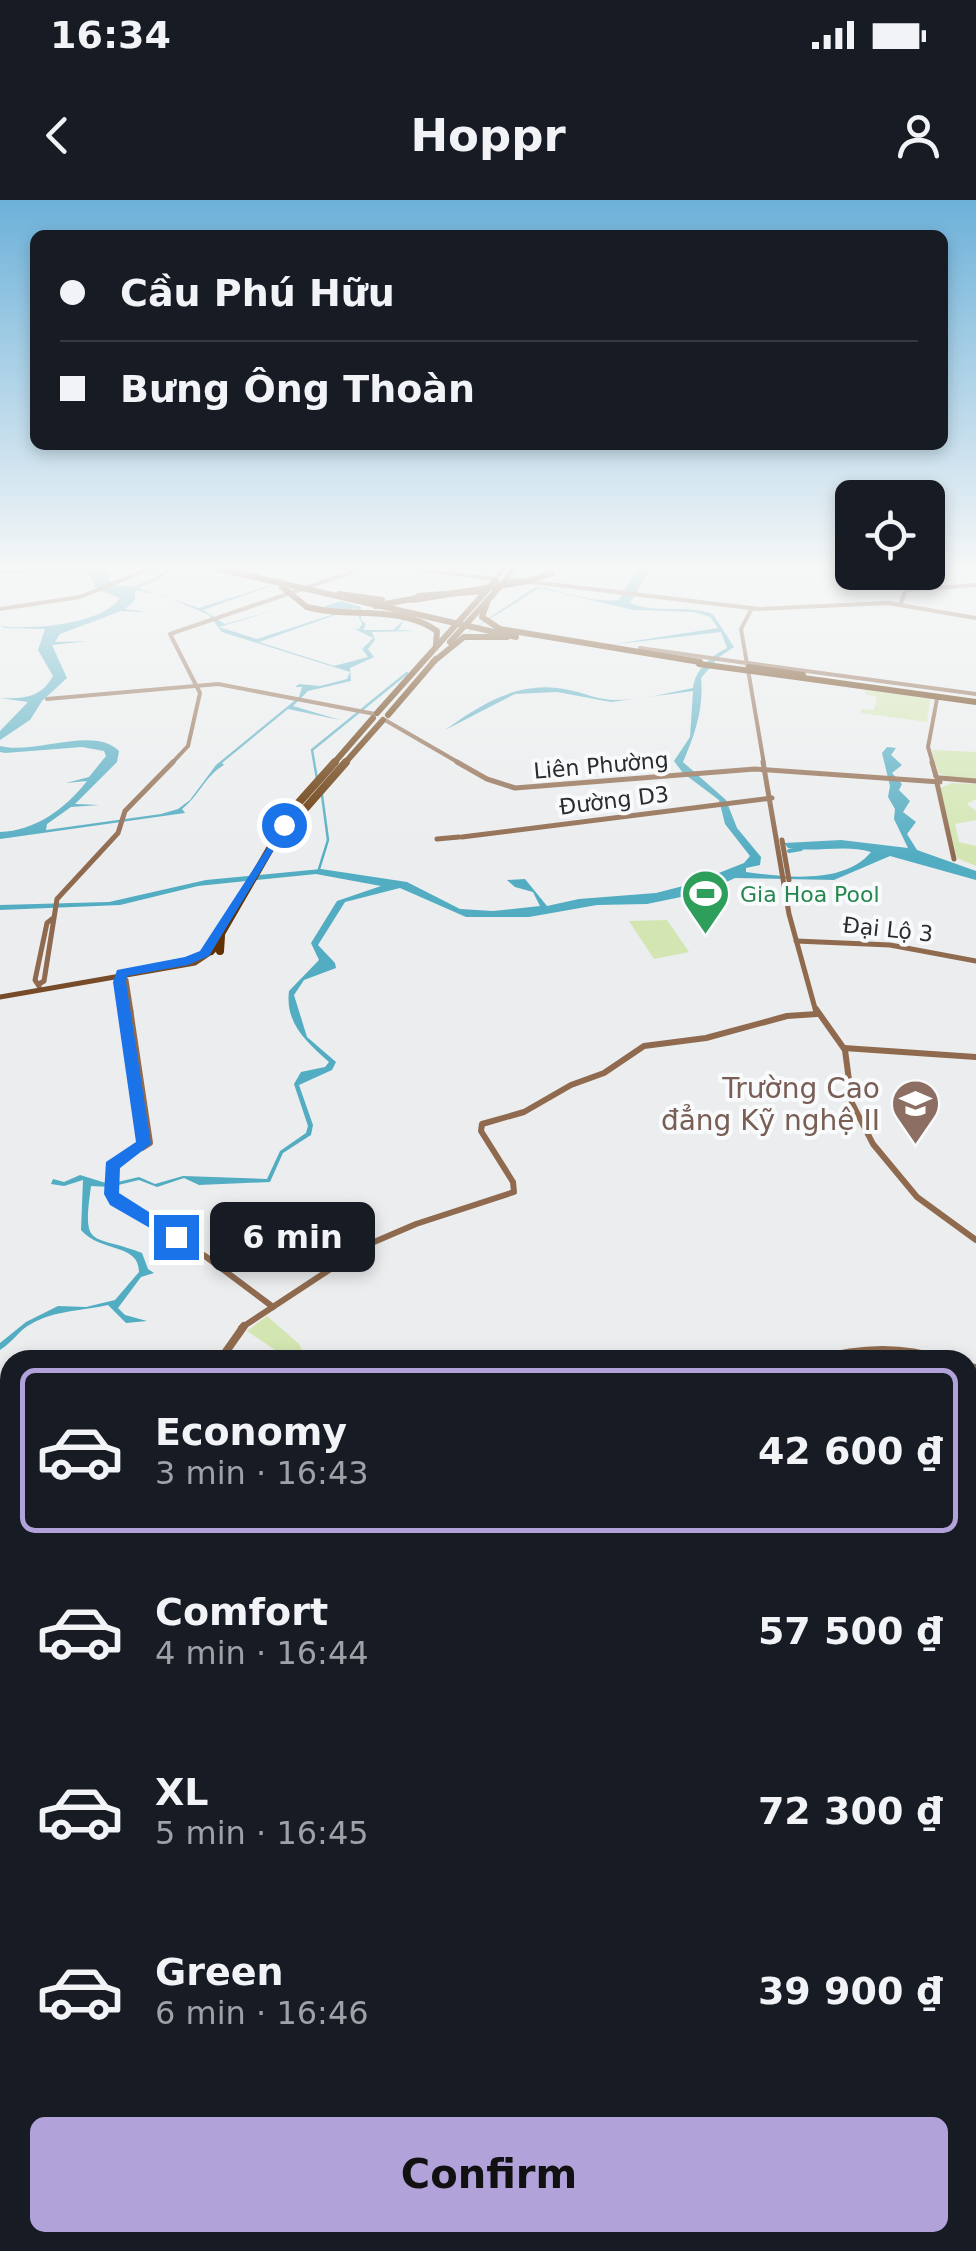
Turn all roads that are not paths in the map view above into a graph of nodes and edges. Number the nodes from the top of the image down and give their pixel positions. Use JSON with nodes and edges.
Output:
{"nodes":[{"id":1,"x":186,"y":665,"type":"edge"},
{"id":2,"x":424,"y":665,"type":"edge"},
{"id":3,"x":431,"y":665,"type":"edge"},
{"id":4,"x":725,"y":665,"type":"edge"},
{"id":5,"x":740,"y":665,"type":"edge"},
{"id":6,"x":748,"y":667,"type":"junction"},
{"id":7,"x":796,"y":676,"type":"junction"},
{"id":8,"x":198,"y":686,"type":"junction"},
{"id":9,"x":876,"y":688,"type":"junction"},
{"id":10,"x":892,"y":690,"type":"junction"},
{"id":11,"x":907,"y":692,"type":"junction"},
{"id":12,"x":47,"y":699,"type":"dead end"},
{"id":13,"x":935,"y":699,"type":"junction"},
{"id":14,"x":976,"y":700,"type":"edge"},
{"id":15,"x":381,"y":716,"type":"junction"},
{"id":16,"x":425,"y":742,"type":"junction"},
{"id":17,"x":344,"y":764,"type":"junction"},
{"id":18,"x":331,"y":765,"type":"junction"},
{"id":19,"x":767,"y":769,"type":"junction"},
{"id":20,"x":333,"y":777,"type":"junction"},
{"id":21,"x":919,"y":778,"type":"junction"},
{"id":22,"x":936,"y":781,"type":"junction"},
{"id":23,"x":974,"y":782,"type":"edge"},
{"id":24,"x":771,"y":798,"type":"junction"},
{"id":25,"x":437,"y":839,"type":"dead end"},
{"id":26,"x":782,"y":840,"type":"dead end"},
{"id":27,"x":273,"y":845,"type":"junction"},
{"id":28,"x":952,"y":858,"type":"dead end"},
{"id":29,"x":789,"y":878,"type":"dead end"},
{"id":30,"x":218,"y":941,"type":"junction"},
{"id":31,"x":797,"y":942,"type":"junction"},
{"id":32,"x":976,"y":962,"type":"edge"},
{"id":33,"x":126,"y":974,"type":"junction"},
{"id":34,"x":39,"y":987,"type":"junction"},
{"id":35,"x":3,"y":995,"type":"edge"},
{"id":36,"x":817,"y":1014,"type":"junction"},
{"id":37,"x":844,"y":1049,"type":"junction"},
{"id":38,"x":976,"y":1058,"type":"edge"},
{"id":39,"x":146,"y":1144,"type":"junction"},
{"id":40,"x":110,"y":1176,"type":"junction"},
{"id":41,"x":976,"y":1240,"type":"edge"},
{"id":42,"x":273,"y":1307,"type":"junction"},
{"id":43,"x":227,"y":1350,"type":"edge"},
{"id":44,"x":875,"y":1350,"type":"edge"},
{"id":45,"x":903,"y":1350,"type":"edge"}],
"edges":[{"from":1,"to":8,"type":"street"},
{"from":2,"to":15,"type":"highway"},
{"from":3,"to":15,"type":"highway"},
{"from":4,"to":7,"type":"highway","bridge":true},
{"from":5,"to":6,"type":"street","bridge":true},
{"from":6,"to":9,"type":"highway"},
{"from":6,"to":10,"type":"highway"},
{"from":6,"to":14,"type":"street"},
{"from":6,"to":19,"type":"street"},
{"from":7,"to":9,"type":"highway"},
{"from":7,"to":10,"type":"highway"},
{"from":8,"to":12,"type":"street"},
{"from":8,"to":15,"type":"street"},
{"from":8,"to":34,"type":"street"},
{"from":9,"to":10,"type":"highway"},
{"from":10,"to":11,"type":"highway"},
{"from":10,"to":14,"type":"highway"},
{"from":11,"to":13,"type":"highway"},
{"from":11,"to":14,"type":"highway"},
{"from":13,"to":14,"type":"highway"},
{"from":13,"to":22,"type":"street"},
{"from":15,"to":16,"type":"street","name":"Liên Phường"},
{"from":15,"to":16,"type":"street","name":"Liên Phường"},
{"from":15,"to":17,"type":"highway"},
{"from":15,"to":18,"type":"highway"},
{"from":15,"to":20,"type":"main road"},
{"from":16,"to":19,"type":"street","name":"Liên Phường"},
{"from":17,"to":18,"type":"highway"},
{"from":17,"to":20,"type":"highway"},
{"from":18,"to":27,"type":"highway"},
{"from":19,"to":21,"type":"street","name":"Liên Phường"},
{"from":19,"to":24,"type":"street"},
{"from":20,"to":27,"type":"highway"},
{"from":21,"to":22,"type":"street"},
{"from":21,"to":22,"type":"street","name":"Liên Phường"},
{"from":22,"to":23,"type":"street","name":"Liên Phường"},
{"from":22,"to":28,"type":"street"},
{"from":24,"to":25,"type":"street","name":"Đường D3"},
{"from":24,"to":31,"type":"street"},
{"from":26,"to":29,"type":"street"},
{"from":27,"to":30,"type":"highway"},
{"from":30,"to":33,"type":"main road"},
{"from":30,"to":33,"type":"main road"},
{"from":31,"to":32,"type":"street","name":"Đại Lộ 3"},
{"from":31,"to":36,"type":"street"},
{"from":33,"to":34,"type":"main road"},
{"from":33,"to":34,"type":"main road"},
{"from":33,"to":39,"type":"street"},
{"from":34,"to":35,"type":"main road"},
{"from":34,"to":35,"type":"main road"},
{"from":36,"to":37,"type":"street"},
{"from":36,"to":42,"type":"street"},
{"from":37,"to":38,"type":"street"},
{"from":37,"to":41,"type":"street"},
{"from":39,"to":40,"type":"street"},
{"from":39,"to":40,"type":"street"},
{"from":40,"to":42,"type":"street"},
{"from":42,"to":43,"type":"street"},
{"from":44,"to":45,"type":"street"}]}
